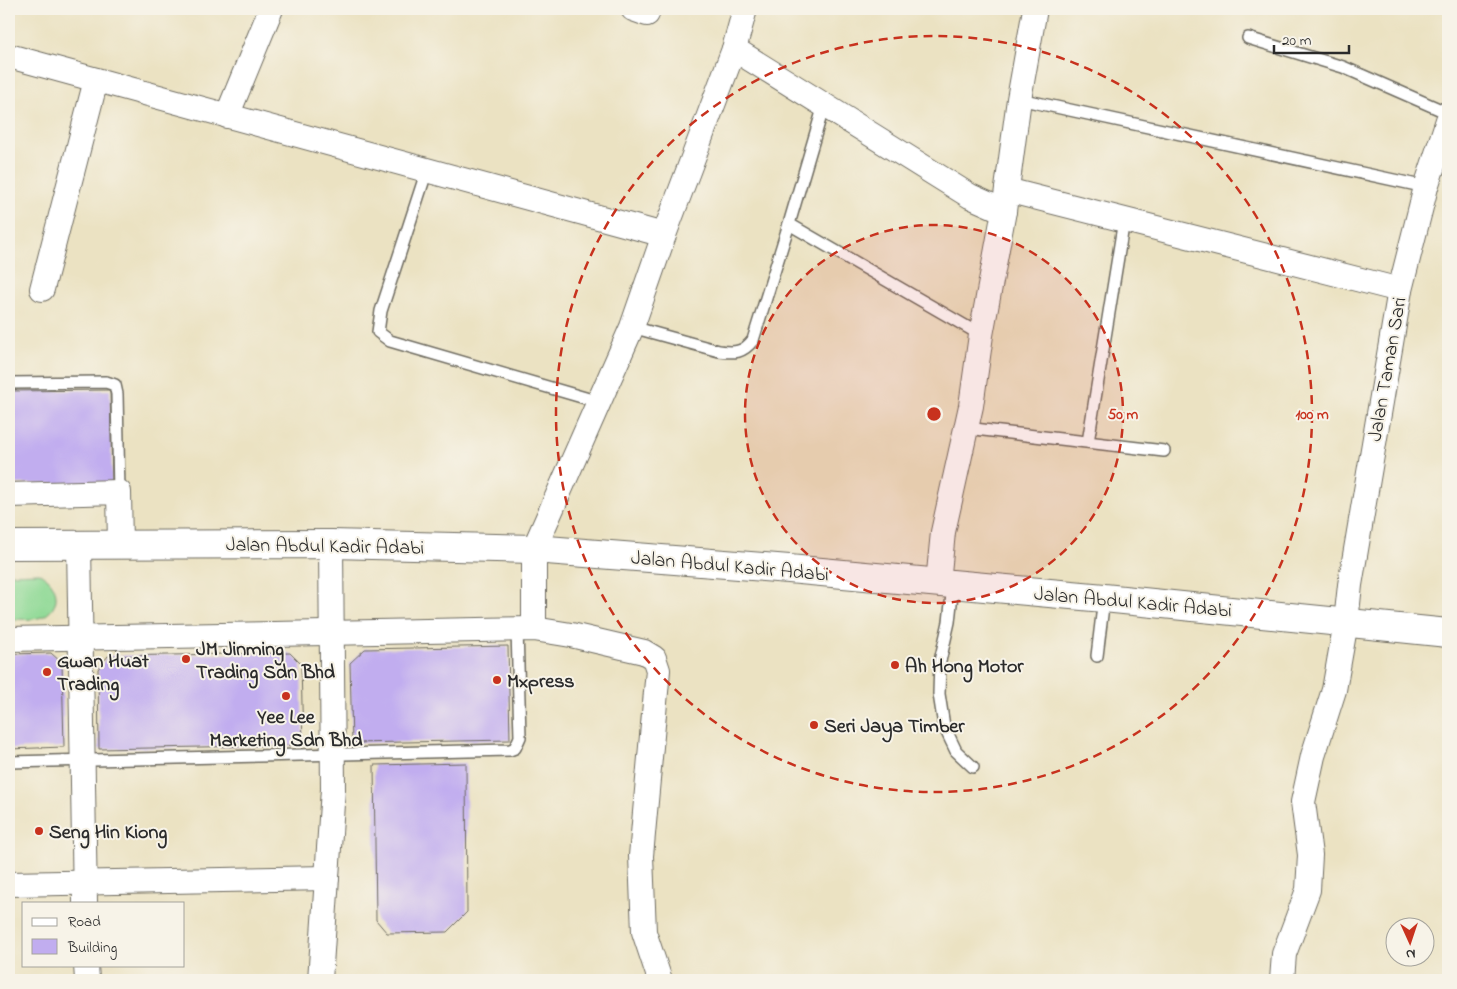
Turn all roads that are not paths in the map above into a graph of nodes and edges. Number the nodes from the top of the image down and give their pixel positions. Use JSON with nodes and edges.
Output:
{"nodes":[{"id":1,"x":271,"y":9,"type":"edge"},
{"id":2,"x":745,"y":9,"type":"edge"},
{"id":3,"x":1035,"y":9,"type":"edge"},
{"id":4,"x":1248,"y":38,"type":"dead end"},
{"id":5,"x":734,"y":49,"type":"junction"},
{"id":6,"x":9,"y":56,"type":"edge"},
{"id":7,"x":96,"y":80,"type":"junction"},
{"id":8,"x":1019,"y":99,"type":"junction"},
{"id":9,"x":824,"y":105,"type":"junction"},
{"id":10,"x":1448,"y":113,"type":"edge"},
{"id":11,"x":227,"y":116,"type":"junction"},
{"id":12,"x":1448,"y":120,"type":"edge"},
{"id":13,"x":427,"y":170,"type":"junction"},
{"id":14,"x":1426,"y":187,"type":"junction"},
{"id":15,"x":1006,"y":201,"type":"junction"},
{"id":16,"x":1124,"y":220,"type":"junction"},
{"id":17,"x":789,"y":224,"type":"junction"},
{"id":18,"x":664,"y":235,"type":"junction"},
{"id":19,"x":42,"y":289,"type":"dead end"},
{"id":20,"x":1400,"y":290,"type":"junction"},
{"id":21,"x":632,"y":327,"type":"junction"},
{"id":22,"x":981,"y":335,"type":"junction"},
{"id":23,"x":9,"y":383,"type":"edge"},
{"id":24,"x":599,"y":402,"type":"junction"},
{"id":25,"x":966,"y":428,"type":"junction"},
{"id":26,"x":1088,"y":442,"type":"junction"},
{"id":27,"x":1164,"y":451,"type":"dead end"},
{"id":28,"x":119,"y":492,"type":"junction"},
{"id":29,"x":9,"y":495,"type":"edge"},
{"id":30,"x":120,"y":544,"type":"junction"},
{"id":31,"x":331,"y":544,"type":"junction"},
{"id":32,"x":9,"y":545,"type":"edge"},
{"id":33,"x":78,"y":545,"type":"junction"},
{"id":34,"x":534,"y":549,"type":"junction"},
{"id":35,"x":945,"y":584,"type":"junction"},
{"id":36,"x":1104,"y":598,"type":"junction"},
{"id":37,"x":1346,"y":622,"type":"junction"},
{"id":38,"x":526,"y":629,"type":"junction"},
{"id":39,"x":332,"y":633,"type":"junction"},
{"id":40,"x":1448,"y":633,"type":"edge"},
{"id":41,"x":80,"y":637,"type":"junction"},
{"id":42,"x":9,"y":639,"type":"edge"},
{"id":43,"x":1097,"y":656,"type":"dead end"},
{"id":44,"x":334,"y":756,"type":"junction"},
{"id":45,"x":83,"y":761,"type":"junction"},
{"id":46,"x":9,"y":762,"type":"edge"},
{"id":47,"x":973,"y":767,"type":"dead end"},
{"id":48,"x":327,"y":878,"type":"junction"},
{"id":49,"x":9,"y":884,"type":"edge"},
{"id":50,"x":85,"y":893,"type":"edge"},
{"id":51,"x":86,"y":966,"type":"edge"},
{"id":52,"x":87,"y":980,"type":"edge"},
{"id":53,"x":320,"y":980,"type":"edge"},
{"id":54,"x":660,"y":980,"type":"edge"},
{"id":55,"x":1282,"y":980,"type":"edge"}],
"edges":[{"from":1,"to":11,"type":"street"},
{"from":2,"to":5,"type":"street"},
{"from":3,"to":8,"type":"street"},
{"from":4,"to":10,"type":"lane"},
{"from":5,"to":9,"type":"street"},
{"from":5,"to":18,"type":"street"},
{"from":6,"to":7,"type":"street"},
{"from":7,"to":11,"type":"street"},
{"from":7,"to":19,"type":"street"},
{"from":8,"to":14,"type":"lane"},
{"from":8,"to":15,"type":"street"},
{"from":9,"to":15,"type":"street"},
{"from":9,"to":17,"type":"lane"},
{"from":11,"to":13,"type":"street"},
{"from":12,"to":14,"type":"street","name":"Jalan Taman Sari"},
{"from":13,"to":18,"type":"street"},
{"from":13,"to":24,"type":"lane"},
{"from":14,"to":20,"type":"street","name":"Jalan Taman Sari"},
{"from":15,"to":16,"type":"street"},
{"from":15,"to":22,"type":"street"},
{"from":16,"to":20,"type":"street"},
{"from":16,"to":26,"type":"lane"},
{"from":17,"to":21,"type":"lane"},
{"from":17,"to":22,"type":"lane"},
{"from":18,"to":21,"type":"street"},
{"from":20,"to":37,"type":"street","name":"Jalan Taman Sari"},
{"from":21,"to":24,"type":"street"},
{"from":22,"to":25,"type":"street"},
{"from":23,"to":28,"type":"lane"},
{"from":24,"to":34,"type":"street"},
{"from":25,"to":26,"type":"lane"},
{"from":25,"to":35,"type":"street"},
{"from":26,"to":27,"type":"lane"},
{"from":28,"to":29,"type":"street"},
{"from":28,"to":30,"type":"street"},
{"from":30,"to":31,"type":"main road","name":"Jalan Abdul Kadir Adabi"},
{"from":30,"to":33,"type":"main road","name":"Jalan Abdul Kadir Adabi"},
{"from":31,"to":34,"type":"main road","name":"Jalan Abdul Kadir Adabi"},
{"from":31,"to":39,"type":"street"},
{"from":32,"to":33,"type":"main road","name":"Jalan Abdul Kadir Adabi"},
{"from":33,"to":41,"type":"street"},
{"from":34,"to":35,"type":"main road","name":"Jalan Abdul Kadir Adabi"},
{"from":34,"to":38,"type":"street"},
{"from":35,"to":36,"type":"main road","name":"Jalan Abdul Kadir Adabi"},
{"from":35,"to":47,"type":"lane"},
{"from":36,"to":37,"type":"main road","name":"Jalan Abdul Kadir Adabi"},
{"from":36,"to":43,"type":"lane"},
{"from":37,"to":40,"type":"main road","name":"Jalan Abdul Kadir Adabi"},
{"from":37,"to":55,"type":"street","name":"Jalan Taman Sari"},
{"from":38,"to":39,"type":"street"},
{"from":38,"to":44,"type":"lane"},
{"from":38,"to":54,"type":"street"},
{"from":39,"to":41,"type":"street"},
{"from":39,"to":44,"type":"street"},
{"from":41,"to":42,"type":"street"},
{"from":41,"to":45,"type":"street"},
{"from":44,"to":45,"type":"lane"},
{"from":44,"to":48,"type":"street"},
{"from":45,"to":46,"type":"lane"},
{"from":45,"to":50,"type":"street"},
{"from":48,"to":50,"type":"street"},
{"from":48,"to":53,"type":"street"},
{"from":49,"to":50,"type":"street"},
{"from":51,"to":52,"type":"street"}]}
